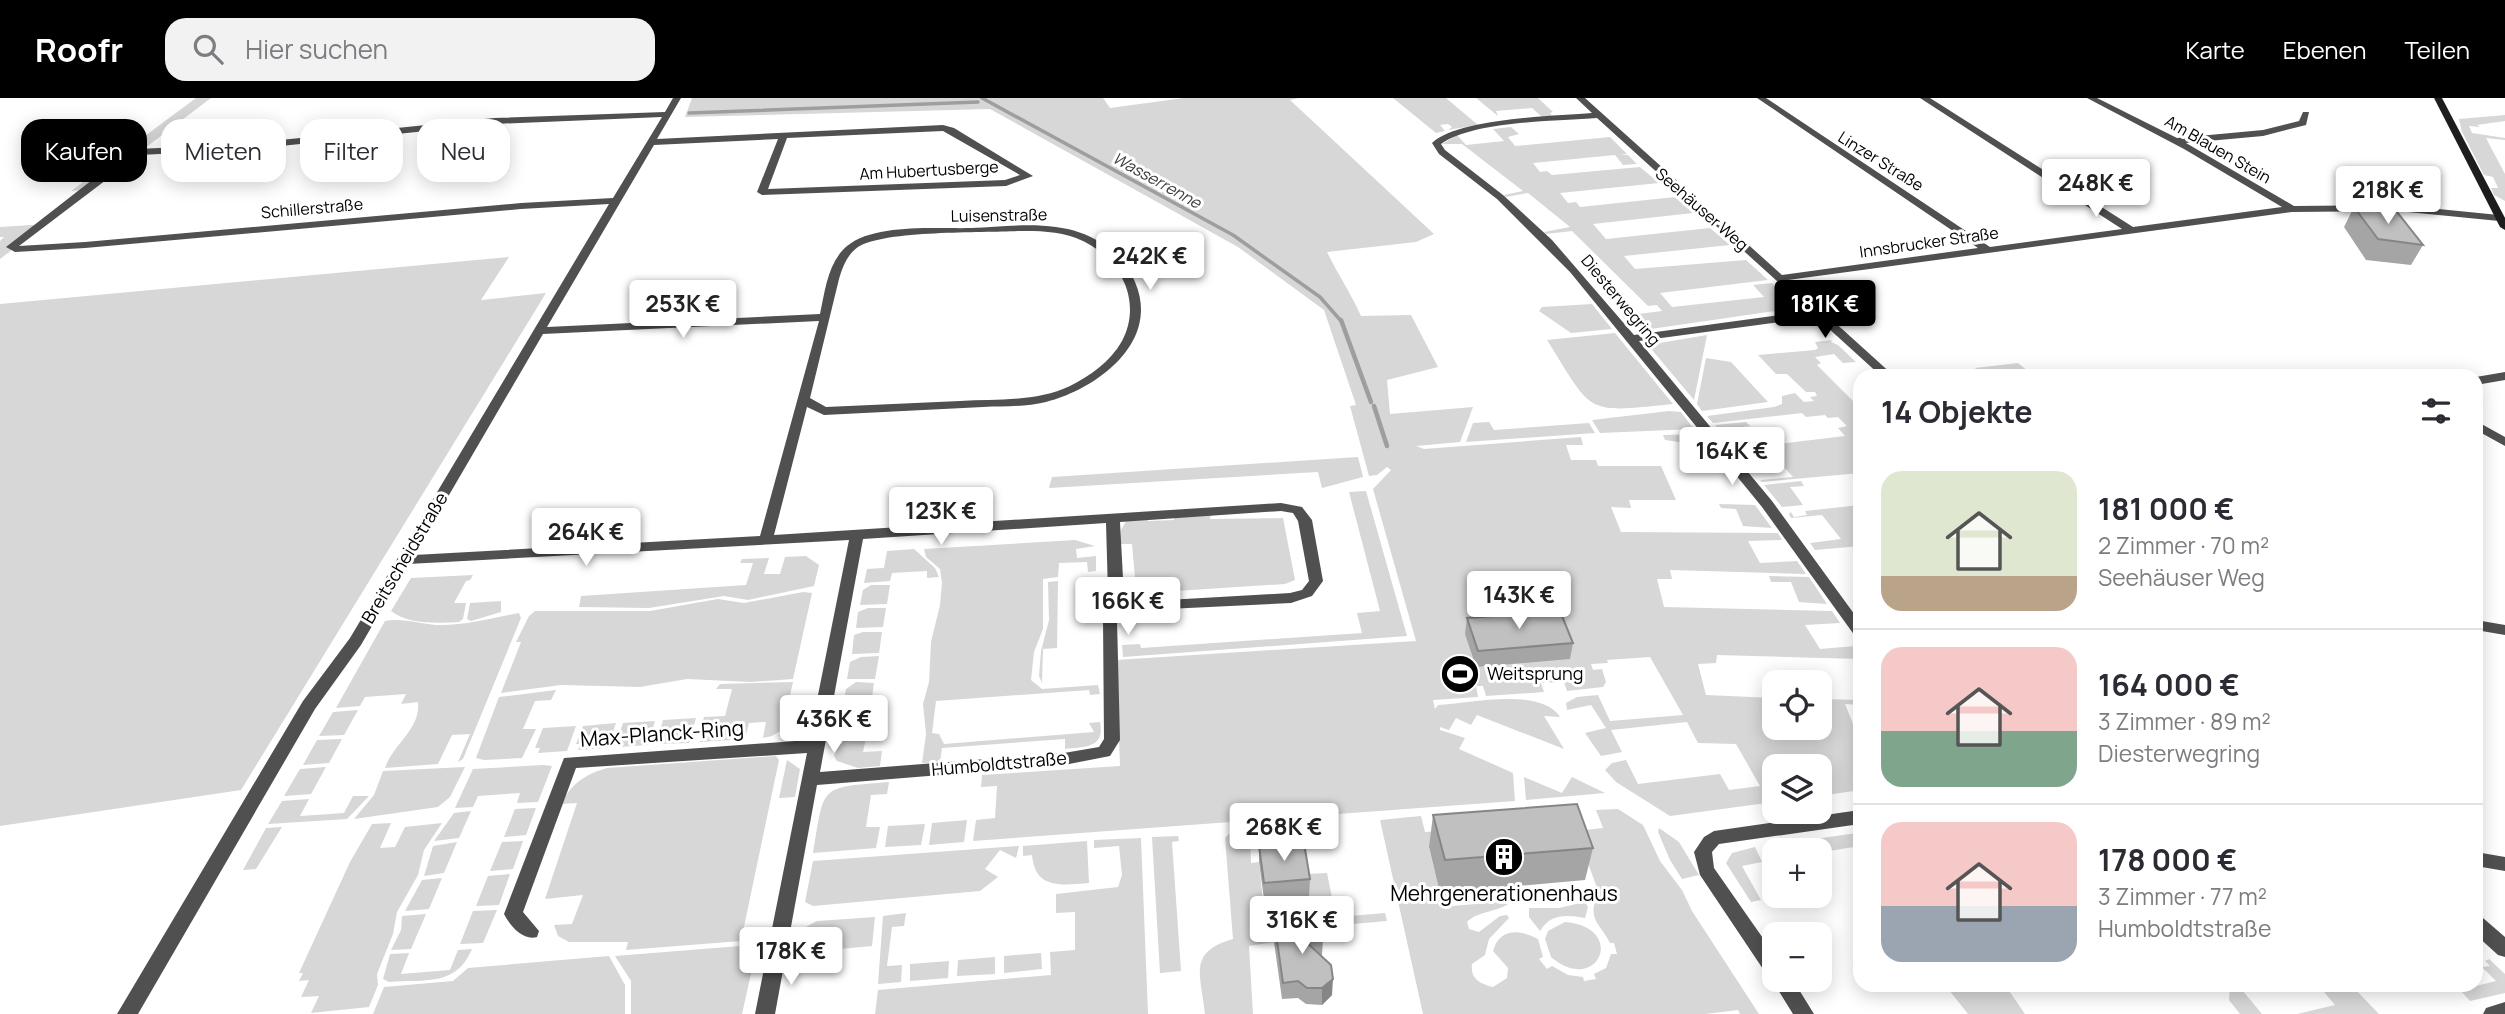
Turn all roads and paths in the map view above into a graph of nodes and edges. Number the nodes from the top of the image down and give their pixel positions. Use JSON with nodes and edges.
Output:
{"nodes":[{"id":1,"x":677,"y":98,"type":"edge"},
{"id":2,"x":1580,"y":98,"type":"edge"},
{"id":3,"x":1761,"y":98,"type":"edge"},
{"id":4,"x":1924,"y":98,"type":"edge"},
{"id":5,"x":2091,"y":98,"type":"edge"},
{"id":6,"x":2438,"y":98,"type":"edge"},
{"id":7,"x":667,"y":114,"type":"junction"},
{"id":8,"x":2306,"y":114,"type":"dead end"},
{"id":9,"x":1598,"y":115,"type":"junction"},
{"id":10,"x":784,"y":134,"type":"junction"},
{"id":11,"x":2176,"y":141,"type":"junction"},
{"id":12,"x":651,"y":142,"type":"junction"},
{"id":13,"x":616,"y":201,"type":"junction"},
{"id":14,"x":2292,"y":209,"type":"junction"},
{"id":15,"x":2502,"y":223,"type":"edge"},
{"id":16,"x":2130,"y":230,"type":"junction"},
{"id":17,"x":1986,"y":249,"type":"junction"},
{"id":18,"x":1781,"y":278,"type":"junction"},
{"id":19,"x":1819,"y":313,"type":"junction"},
{"id":20,"x":825,"y":317,"type":"junction"},
{"id":21,"x":540,"y":331,"type":"junction"},
{"id":22,"x":1631,"y":339,"type":"junction"},
{"id":23,"x":1880,"y":369,"type":"edge"},
{"id":24,"x":2505,"y":376,"type":"edge"},
{"id":25,"x":2483,"y":380,"type":"edge"},
{"id":26,"x":803,"y":399,"type":"junction"},
{"id":27,"x":2483,"y":429,"type":"edge"},
{"id":28,"x":2505,"y":442,"type":"edge"},
{"id":29,"x":1113,"y":518,"type":"junction"},
{"id":30,"x":857,"y":535,"type":"junction"},
{"id":31,"x":766,"y":540,"type":"junction"},
{"id":32,"x":403,"y":560,"type":"junction"},
{"id":33,"x":1123,"y":604,"type":"junction"},
{"id":34,"x":1853,"y":622,"type":"edge"},
{"id":35,"x":2483,"y":626,"type":"edge"},
{"id":36,"x":2505,"y":630,"type":"edge"},
{"id":37,"x":816,"y":746,"type":"junction"},
{"id":38,"x":810,"y":779,"type":"junction"},
{"id":39,"x":1853,"y":818,"type":"edge"},
{"id":40,"x":2483,"y":860,"type":"edge"},
{"id":41,"x":2505,"y":864,"type":"edge"},
{"id":42,"x":2483,"y":929,"type":"edge"},
{"id":43,"x":530,"y":931,"type":"dead end"},
{"id":44,"x":2505,"y":949,"type":"edge"},
{"id":45,"x":1762,"y":952,"type":"edge"},
{"id":46,"x":1790,"y":992,"type":"edge"},
{"id":47,"x":2505,"y":1011,"type":"edge"},
{"id":48,"x":127,"y":1014,"type":"edge"},
{"id":49,"x":765,"y":1014,"type":"edge"},
{"id":50,"x":1804,"y":1014,"type":"edge"},
{"id":51,"x":2493,"y":1014,"type":"edge"}],
"edges":[{"from":1,"to":7,"type":"street","name":"Breitscheidstraße"},
{"from":2,"to":9,"type":"street","name":"Seehäuser Weg"},
{"from":3,"to":17,"type":"street","name":"Linzer Straße"},
{"from":4,"to":16,"type":"street"},
{"from":5,"to":11,"type":"street","name":"Am Blauen Stein"},
{"from":6,"to":15,"type":"main road"},
{"from":7,"to":12,"type":"street","name":"Breitscheidstraße"},
{"from":7,"to":13,"type":"street","name":"Schillerstraße"},
{"from":8,"to":11,"type":"street"},
{"from":9,"to":18,"type":"street","name":"Seehäuser Weg"},
{"from":9,"to":22,"type":"street","name":"Diesterwegring"},
{"from":10,"to":10,"type":"street","name":"Am Hubertusberge"},
{"from":10,"to":12,"type":"street","name":"Am Hubertusberge"},
{"from":11,"to":14,"type":"street","name":"Am Blauen Stein"},
{"from":12,"to":13,"type":"street","name":"Breitscheidstraße"},
{"from":13,"to":21,"type":"street","name":"Breitscheidstraße"},
{"from":14,"to":15,"type":"street","name":"Innsbrucker Straße"},
{"from":14,"to":16,"type":"street","name":"Innsbrucker Straße"},
{"from":16,"to":17,"type":"street","name":"Innsbrucker Straße"},
{"from":17,"to":18,"type":"street","name":"Innsbrucker Straße"},
{"from":18,"to":19,"type":"street","name":"Seehäuser Weg"},
{"from":19,"to":22,"type":"street"},
{"from":19,"to":23,"type":"street","name":"Seehäuser Weg"},
{"from":20,"to":21,"type":"street"},
{"from":20,"to":26,"type":"street","name":"Luisenstraße"},
{"from":20,"to":26,"type":"street","name":"Luisenstraße"},
{"from":21,"to":32,"type":"street","name":"Breitscheidstraße"},
{"from":22,"to":34,"type":"street","name":"Diesterwegring"},
{"from":24,"to":25,"type":"street"},
{"from":26,"to":31,"type":"street","name":"Luisenstraße"},
{"from":27,"to":28,"type":"street"},
{"from":29,"to":30,"type":"street"},
{"from":29,"to":33,"type":"street"},
{"from":29,"to":33,"type":"street"},
{"from":30,"to":31,"type":"street"},
{"from":30,"to":37,"type":"street"},
{"from":31,"to":32,"type":"street"},
{"from":32,"to":48,"type":"street","name":"Breitscheidstraße"},
{"from":33,"to":38,"type":"street","name":"Humboldtstraße"},
{"from":35,"to":36,"type":"street"},
{"from":37,"to":38,"type":"street"},
{"from":37,"to":43,"type":"street","name":"Max-Planck-Ring"},
{"from":38,"to":49,"type":"street"},
{"from":39,"to":45,"type":"street"},
{"from":40,"to":41,"type":"street"},
{"from":42,"to":44,"type":"street"},
{"from":46,"to":50,"type":"street"},
{"from":47,"to":51,"type":"street"}]}
